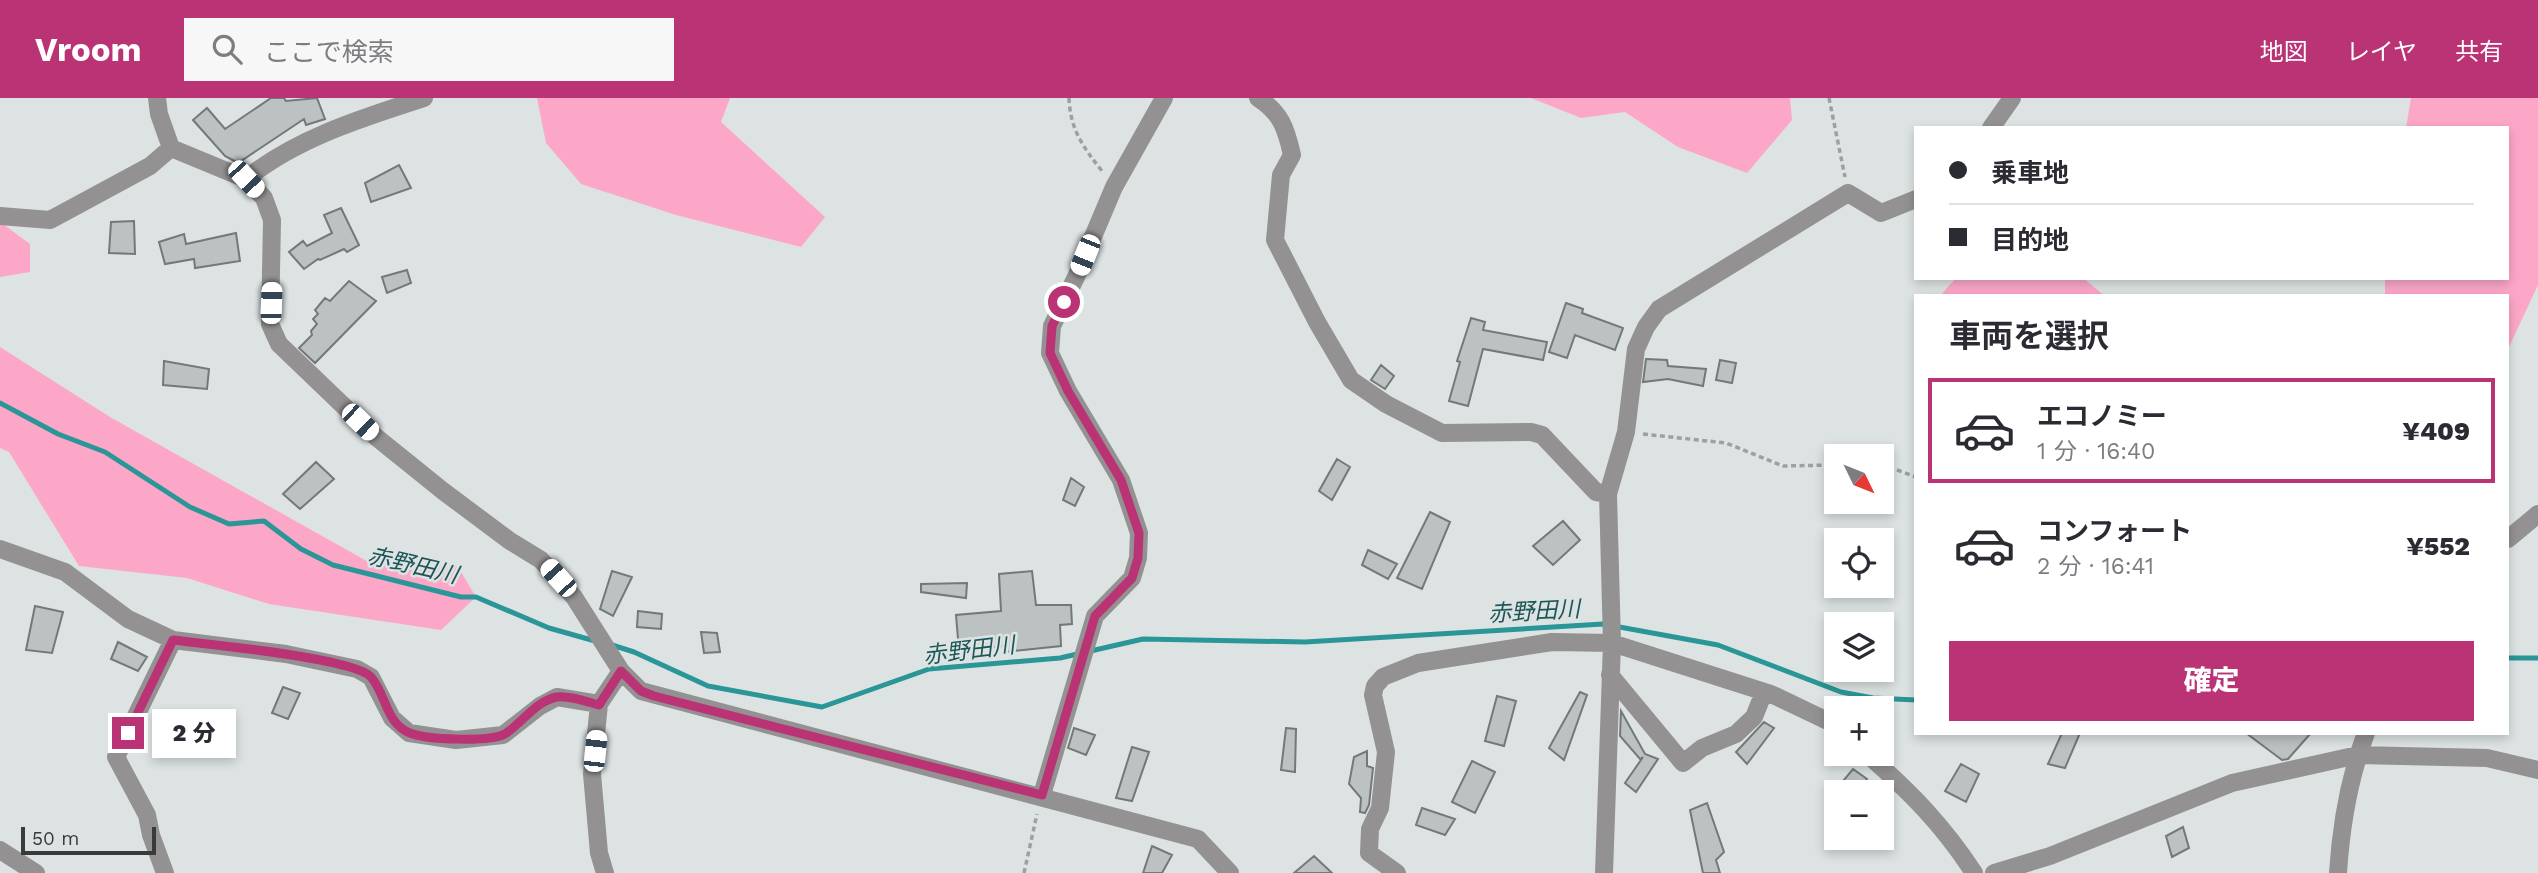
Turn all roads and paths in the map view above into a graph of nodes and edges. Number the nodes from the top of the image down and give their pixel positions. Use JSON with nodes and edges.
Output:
{"nodes":[{"id":1,"x":157,"y":98,"type":"edge"},
{"id":2,"x":424,"y":98,"type":"edge"},
{"id":3,"x":1069,"y":98,"type":"edge"},
{"id":4,"x":1181,"y":98,"type":"edge"},
{"id":5,"x":1258,"y":98,"type":"edge"},
{"id":6,"x":1829,"y":98,"type":"edge"},
{"id":7,"x":2012,"y":98,"type":"edge"},
{"id":8,"x":1161,"y":101,"type":"edge"},
{"id":9,"x":1992,"y":126,"type":"edge"},
{"id":10,"x":171,"y":148,"type":"junction"},
{"id":11,"x":246,"y":179,"type":"junction"},
{"id":12,"x":1114,"y":187,"type":"junction"},
{"id":13,"x":1848,"y":193,"type":"junction"},
{"id":14,"x":1914,"y":201,"type":"edge"},
{"id":15,"x":0,"y":216,"type":"edge"},
{"id":16,"x":1626,"y":432,"type":"junction"},
{"id":17,"x":1824,"y":465,"type":"edge"},
{"id":18,"x":1894,"y":469,"type":"edge"},
{"id":19,"x":1914,"y":476,"type":"edge"},
{"id":20,"x":1608,"y":494,"type":"junction"},
{"id":21,"x":2538,"y":514,"type":"edge"},
{"id":22,"x":2509,"y":538,"type":"edge"},
{"id":23,"x":0,"y":549,"type":"edge"},
{"id":24,"x":173,"y":640,"type":"junction"},
{"id":25,"x":1611,"y":640,"type":"junction"},
{"id":26,"x":621,"y":671,"type":"junction"},
{"id":27,"x":1610,"y":675,"type":"junction"},
{"id":28,"x":1764,"y":692,"type":"junction"},
{"id":29,"x":599,"y":705,"type":"junction"},
{"id":30,"x":1824,"y":720,"type":"edge"},
{"id":31,"x":2365,"y":735,"type":"edge"},
{"id":32,"x":2358,"y":755,"type":"junction"},
{"id":33,"x":1880,"y":766,"type":"edge"},
{"id":34,"x":2538,"y":770,"type":"edge"},
{"id":35,"x":1042,"y":795,"type":"junction"},
{"id":36,"x":0,"y":850,"type":"edge"},
{"id":37,"x":36,"y":873,"type":"edge"},
{"id":38,"x":165,"y":873,"type":"edge"},
{"id":39,"x":605,"y":873,"type":"edge"},
{"id":40,"x":1024,"y":873,"type":"edge"},
{"id":41,"x":1230,"y":873,"type":"edge"},
{"id":42,"x":1397,"y":873,"type":"edge"},
{"id":43,"x":1604,"y":873,"type":"edge"},
{"id":44,"x":1974,"y":873,"type":"edge"},
{"id":45,"x":1994,"y":873,"type":"edge"},
{"id":46,"x":2338,"y":873,"type":"edge"}],
"edges":[{"from":1,"to":10,"type":"street"},
{"from":2,"to":11,"type":"street"},
{"from":3,"to":12,"type":"path"},
{"from":4,"to":8,"type":"street"},
{"from":5,"to":20,"type":"street"},
{"from":6,"to":13,"type":"path"},
{"from":7,"to":9,"type":"street"},
{"from":8,"to":12,"type":"street"},
{"from":10,"to":11,"type":"street"},
{"from":10,"to":15,"type":"street"},
{"from":11,"to":26,"type":"street"},
{"from":12,"to":35,"type":"street"},
{"from":13,"to":14,"type":"street"},
{"from":13,"to":16,"type":"street"},
{"from":16,"to":17,"type":"path"},
{"from":16,"to":20,"type":"street"},
{"from":18,"to":19,"type":"path"},
{"from":20,"to":25,"type":"street"},
{"from":21,"to":22,"type":"street"},
{"from":23,"to":24,"type":"street"},
{"from":24,"to":29,"type":"street"},
{"from":24,"to":38,"type":"street"},
{"from":25,"to":27,"type":"street"},
{"from":25,"to":28,"type":"street"},
{"from":25,"to":42,"type":"street"},
{"from":26,"to":29,"type":"street"},
{"from":26,"to":35,"type":"street"},
{"from":27,"to":28,"type":"street"},
{"from":27,"to":43,"type":"street"},
{"from":28,"to":30,"type":"street"},
{"from":29,"to":39,"type":"street"},
{"from":31,"to":32,"type":"street"},
{"from":32,"to":34,"type":"street"},
{"from":32,"to":45,"type":"street"},
{"from":32,"to":46,"type":"street"},
{"from":33,"to":44,"type":"street"},
{"from":35,"to":40,"type":"path"},
{"from":35,"to":41,"type":"street"},
{"from":36,"to":37,"type":"street"}]}
